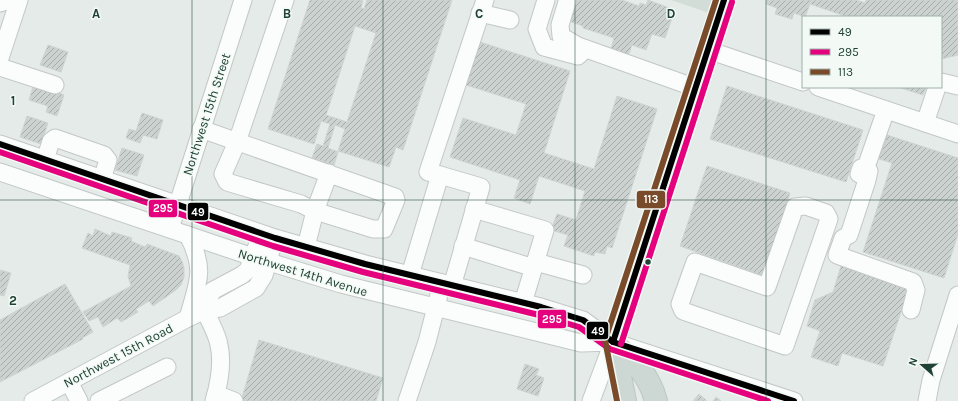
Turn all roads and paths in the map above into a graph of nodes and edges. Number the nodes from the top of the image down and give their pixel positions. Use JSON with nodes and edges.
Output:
{"nodes":[{"id":1,"x":9,"y":0,"type":"edge"},
{"id":2,"x":19,"y":0,"type":"edge"},
{"id":3,"x":243,"y":0,"type":"edge"},
{"id":4,"x":285,"y":0,"type":"edge"},
{"id":5,"x":546,"y":0,"type":"edge"},
{"id":6,"x":567,"y":0,"type":"edge"},
{"id":7,"x":724,"y":0,"type":"edge"},
{"id":8,"x":0,"y":4,"type":"edge"},
{"id":9,"x":482,"y":6,"type":"edge"},
{"id":10,"x":510,"y":20,"type":"dead end"},
{"id":11,"x":585,"y":49,"type":"junction"},
{"id":12,"x":708,"y":50,"type":"junction"},
{"id":13,"x":0,"y":58,"type":"edge"},
{"id":14,"x":0,"y":67,"type":"edge"},
{"id":15,"x":802,"y":82,"type":"edge"},
{"id":16,"x":942,"y":82,"type":"edge"},
{"id":17,"x":55,"y":84,"type":"dead end"},
{"id":18,"x":958,"y":86,"type":"edge"},
{"id":19,"x":696,"y":88,"type":"junction"},
{"id":20,"x":821,"y":88,"type":"edge"},
{"id":21,"x":937,"y":88,"type":"edge"},
{"id":22,"x":886,"y":110,"type":"junction"},
{"id":23,"x":925,"y":123,"type":"junction"},
{"id":24,"x":201,"y":129,"type":"junction"},
{"id":25,"x":958,"y":134,"type":"edge"},
{"id":26,"x":237,"y":142,"type":"junction"},
{"id":27,"x":0,"y":144,"type":"edge"},
{"id":28,"x":45,"y":160,"type":"junction"},
{"id":29,"x":0,"y":172,"type":"edge"},
{"id":30,"x":329,"y":173,"type":"junction"},
{"id":31,"x":440,"y":175,"type":"junction"},
{"id":32,"x":102,"y":179,"type":"junction"},
{"id":33,"x":178,"y":205,"type":"junction"},
{"id":34,"x":474,"y":209,"type":"junction"},
{"id":35,"x":315,"y":211,"type":"junction"},
{"id":36,"x":170,"y":229,"type":"junction"},
{"id":37,"x":188,"y":235,"type":"junction"},
{"id":38,"x":268,"y":236,"type":"junction"},
{"id":39,"x":463,"y":246,"type":"junction"},
{"id":40,"x":306,"y":247,"type":"junction"},
{"id":41,"x":819,"y":249,"type":"junction"},
{"id":42,"x":837,"y":255,"type":"junction"},
{"id":43,"x":261,"y":259,"type":"junction"},
{"id":44,"x":535,"y":265,"type":"junction"},
{"id":45,"x":410,"y":275,"type":"junction"},
{"id":46,"x":583,"y":275,"type":"dead end"},
{"id":47,"x":447,"y":284,"type":"junction"},
{"id":48,"x":958,"y":294,"type":"edge"},
{"id":49,"x":523,"y":303,"type":"junction"},
{"id":50,"x":436,"y":308,"type":"junction"},
{"id":51,"x":205,"y":310,"type":"junction"},
{"id":52,"x":911,"y":310,"type":"dead end"},
{"id":53,"x":188,"y":318,"type":"junction"},
{"id":54,"x":613,"y":342,"type":"junction"},
{"id":55,"x":167,"y":366,"type":"dead end"},
{"id":56,"x":69,"y":382,"type":"junction"},
{"id":57,"x":750,"y":395,"type":"edge"},
{"id":58,"x":215,"y":398,"type":"edge"},
{"id":59,"x":33,"y":401,"type":"edge"},
{"id":60,"x":79,"y":401,"type":"edge"},
{"id":61,"x":99,"y":401,"type":"edge"},
{"id":62,"x":234,"y":401,"type":"edge"},
{"id":63,"x":408,"y":401,"type":"edge"},
{"id":64,"x":591,"y":401,"type":"edge"},
{"id":65,"x":625,"y":401,"type":"edge"},
{"id":66,"x":656,"y":401,"type":"edge"},
{"id":67,"x":794,"y":401,"type":"edge"},
{"id":68,"x":927,"y":401,"type":"edge"}],
"edges":[{"from":1,"to":8,"type":"street"},
{"from":2,"to":13,"type":"street"},
{"from":3,"to":24,"type":"street","name":"Northwest 15th Street"},
{"from":4,"to":26,"type":"street"},
{"from":5,"to":11,"type":"street"},
{"from":6,"to":11,"type":"street"},
{"from":7,"to":12,"type":"main road"},
{"from":9,"to":10,"type":"street"},
{"from":9,"to":31,"type":"street"},
{"from":11,"to":19,"type":"street"},
{"from":12,"to":15,"type":"street"},
{"from":12,"to":19,"type":"main road"},
{"from":14,"to":17,"type":"street"},
{"from":16,"to":18,"type":"street"},
{"from":19,"to":54,"type":"main road"},
{"from":20,"to":22,"type":"street"},
{"from":21,"to":23,"type":"street"},
{"from":22,"to":23,"type":"street"},
{"from":22,"to":42,"type":"street"},
{"from":23,"to":25,"type":"street"},
{"from":24,"to":26,"type":"street"},
{"from":24,"to":33,"type":"street","name":"Northwest 15th Street"},
{"from":26,"to":30,"type":"street"},
{"from":26,"to":35,"type":"street"},
{"from":27,"to":28,"type":"street","name":"Northwest 14th Avenue"},
{"from":28,"to":32,"type":"street","name":"Northwest 14th Avenue"},
{"from":28,"to":32,"type":"street"},
{"from":29,"to":36,"type":"street","name":"Northwest 14th Avenue"},
{"from":30,"to":35,"type":"street"},
{"from":30,"to":35,"type":"street"},
{"from":31,"to":34,"type":"street"},
{"from":31,"to":45,"type":"street"},
{"from":32,"to":33,"type":"street","name":"Northwest 14th Avenue"},
{"from":33,"to":36,"type":"street","name":"Northwest 15th Street"},
{"from":33,"to":38,"type":"street","name":"Northwest 14th Avenue"},
{"from":34,"to":39,"type":"street"},
{"from":34,"to":44,"type":"street"},
{"from":35,"to":40,"type":"street"},
{"from":36,"to":37,"type":"street","name":"Northwest 14th Avenue"},
{"from":37,"to":43,"type":"street","name":"Northwest 14th Avenue"},
{"from":37,"to":53,"type":"street"},
{"from":38,"to":40,"type":"street","name":"Northwest 14th Avenue"},
{"from":38,"to":43,"type":"street","name":"Northwest 15th Road"},
{"from":39,"to":44,"type":"street"},
{"from":39,"to":47,"type":"street"},
{"from":40,"to":45,"type":"street","name":"Northwest 14th Avenue"},
{"from":41,"to":41,"type":"street"},
{"from":41,"to":42,"type":"street"},
{"from":42,"to":52,"type":"street"},
{"from":43,"to":50,"type":"street","name":"Northwest 14th Avenue"},
{"from":43,"to":51,"type":"street","name":"Northwest 15th Road"},
{"from":44,"to":46,"type":"street"},
{"from":44,"to":49,"type":"street"},
{"from":45,"to":47,"type":"street","name":"Northwest 14th Avenue"},
{"from":47,"to":49,"type":"street","name":"Northwest 14th Avenue"},
{"from":47,"to":50,"type":"street"},
{"from":48,"to":68,"type":"street"},
{"from":49,"to":54,"type":"street","name":"Northwest 14th Avenue"},
{"from":50,"to":54,"type":"street","name":"Northwest 14th Avenue"},
{"from":50,"to":63,"type":"street"},
{"from":51,"to":53,"type":"street","name":"Northwest 15th Road"},
{"from":51,"to":58,"type":"street"},
{"from":53,"to":56,"type":"street","name":"Northwest 15th Road"},
{"from":54,"to":57,"type":"street","name":"Northwest 14th Avenue"},
{"from":54,"to":64,"type":"street"},
{"from":54,"to":65,"type":"main road"},
{"from":54,"to":66,"type":"main road"},
{"from":55,"to":61,"type":"street"},
{"from":56,"to":59,"type":"street","name":"Northwest 15th Road"},
{"from":56,"to":60,"type":"street"},
{"from":57,"to":67,"type":"street","name":"Northwest 14th Avenue"},
{"from":58,"to":62,"type":"street"}]}
